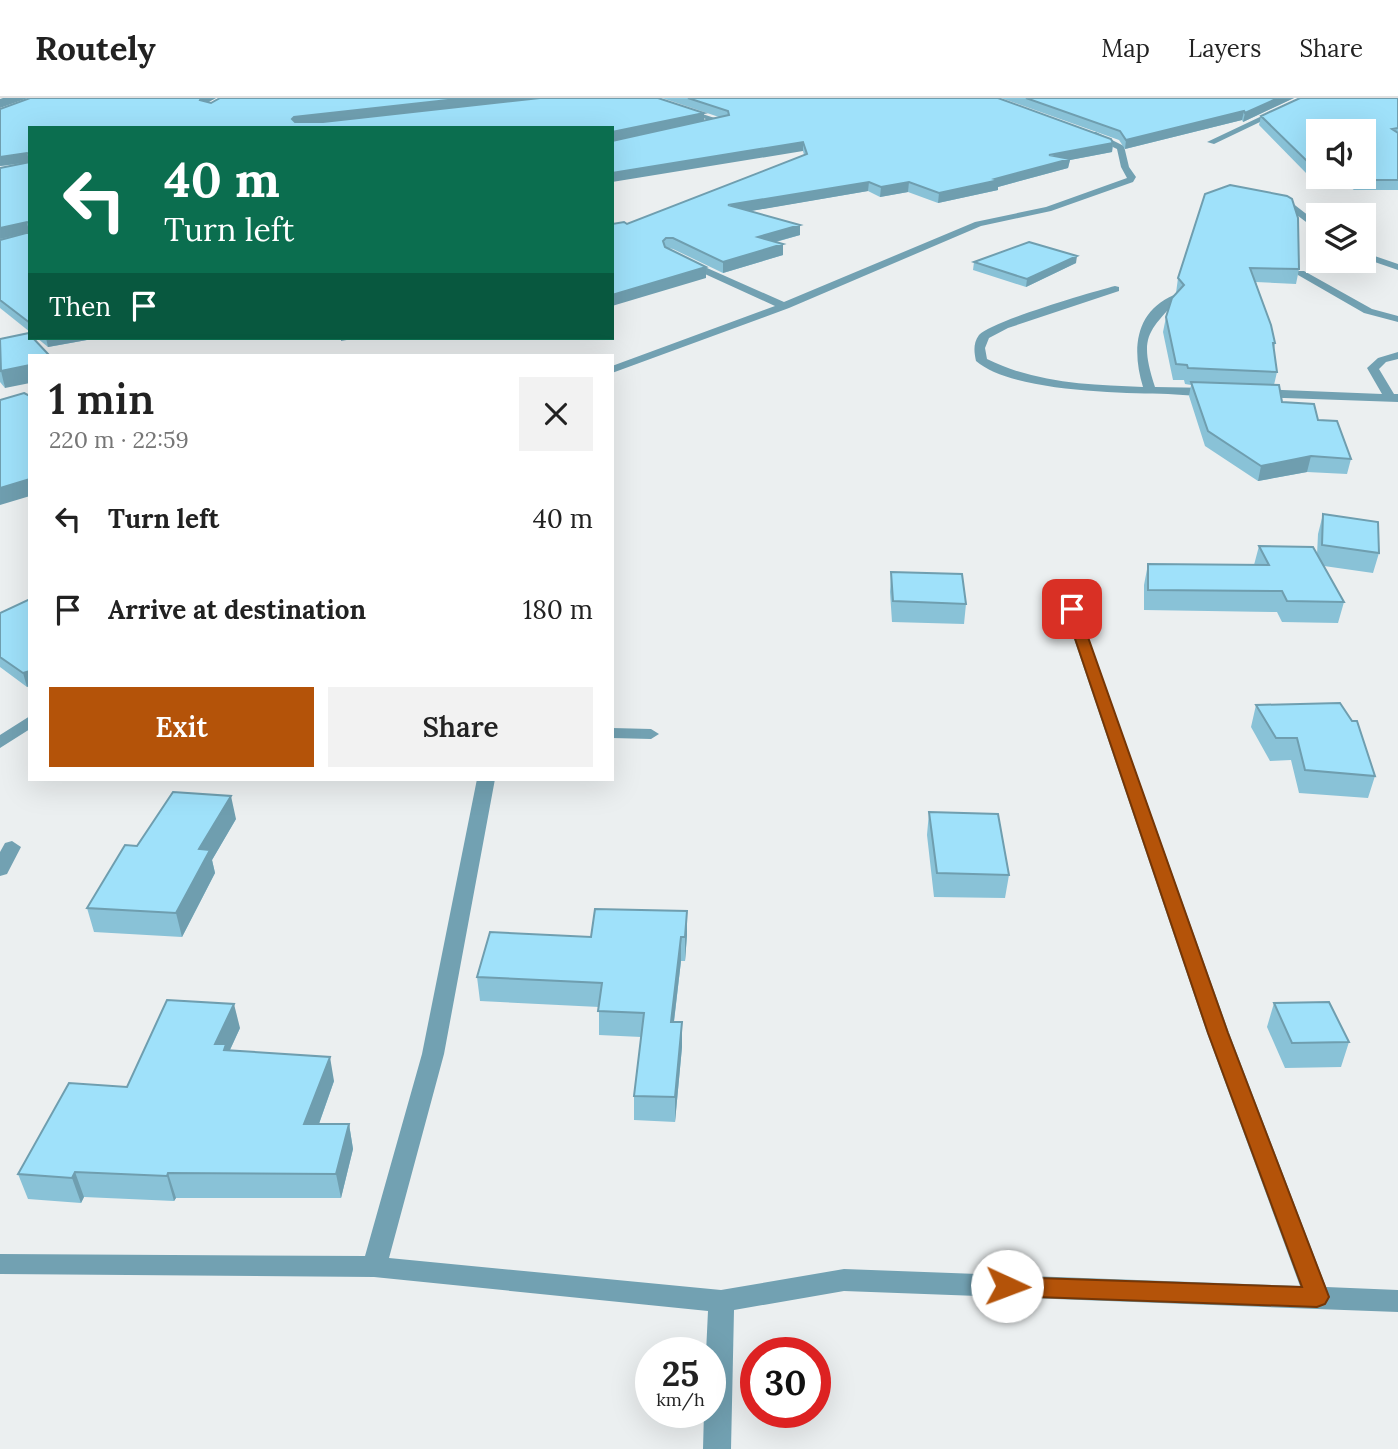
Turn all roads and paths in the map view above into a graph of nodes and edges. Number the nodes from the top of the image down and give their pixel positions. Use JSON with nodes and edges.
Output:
{"nodes":[{"id":1,"x":645,"y":98,"type":"edge"},
{"id":2,"x":1306,"y":98,"type":"edge"},
{"id":3,"x":696,"y":128,"type":"edge"},
{"id":4,"x":1087,"y":133,"type":"edge"},
{"id":5,"x":1211,"y":142,"type":"dead end"},
{"id":6,"x":1284,"y":201,"type":"edge"},
{"id":7,"x":1306,"y":218,"type":"edge"},
{"id":8,"x":680,"y":258,"type":"edge"},
{"id":9,"x":1376,"y":259,"type":"edge"},
{"id":10,"x":1398,"y":267,"type":"edge"},
{"id":11,"x":1301,"y":274,"type":"edge"},
{"id":12,"x":1115,"y":289,"type":"dead end"},
{"id":13,"x":1174,"y":298,"type":"edge"},
{"id":14,"x":785,"y":306,"type":"junction"},
{"id":15,"x":1398,"y":319,"type":"edge"},
{"id":16,"x":1398,"y":355,"type":"edge"},
{"id":17,"x":614,"y":369,"type":"edge"},
{"id":18,"x":1150,"y":390,"type":"junction"},
{"id":19,"x":1394,"y":398,"type":"edge"},
{"id":20,"x":1072,"y":609,"type":"dead end"},
{"id":21,"x":28,"y":722,"type":"edge"},
{"id":22,"x":614,"y":733,"type":"edge"},
{"id":23,"x":651,"y":734,"type":"dead end"},
{"id":24,"x":0,"y":743,"type":"edge"},
{"id":25,"x":486,"y":781,"type":"edge"},
{"id":26,"x":12,"y":847,"type":"dead end"},
{"id":27,"x":0,"y":870,"type":"edge"},
{"id":28,"x":0,"y":1265,"type":"edge"},
{"id":29,"x":374,"y":1267,"type":"junction"},
{"id":30,"x":1317,"y":1297,"type":"junction"},
{"id":31,"x":722,"y":1301,"type":"junction"},
{"id":32,"x":1398,"y":1301,"type":"edge"},
{"id":33,"x":717,"y":1449,"type":"edge"}],
"edges":[{"from":1,"to":3,"type":"street"},
{"from":2,"to":5,"type":"street"},
{"from":4,"to":14,"type":"street"},
{"from":6,"to":7,"type":"street"},
{"from":8,"to":14,"type":"street"},
{"from":9,"to":10,"type":"street"},
{"from":11,"to":15,"type":"street"},
{"from":12,"to":18,"type":"street"},
{"from":13,"to":18,"type":"street"},
{"from":14,"to":17,"type":"street"},
{"from":16,"to":19,"type":"street"},
{"from":18,"to":19,"type":"street"},
{"from":20,"to":30,"type":"street"},
{"from":21,"to":24,"type":"street"},
{"from":22,"to":23,"type":"street"},
{"from":25,"to":29,"type":"street"},
{"from":26,"to":27,"type":"street"},
{"from":28,"to":29,"type":"street"},
{"from":29,"to":31,"type":"street"},
{"from":30,"to":31,"type":"street"},
{"from":30,"to":32,"type":"street"},
{"from":31,"to":33,"type":"street"}]}
